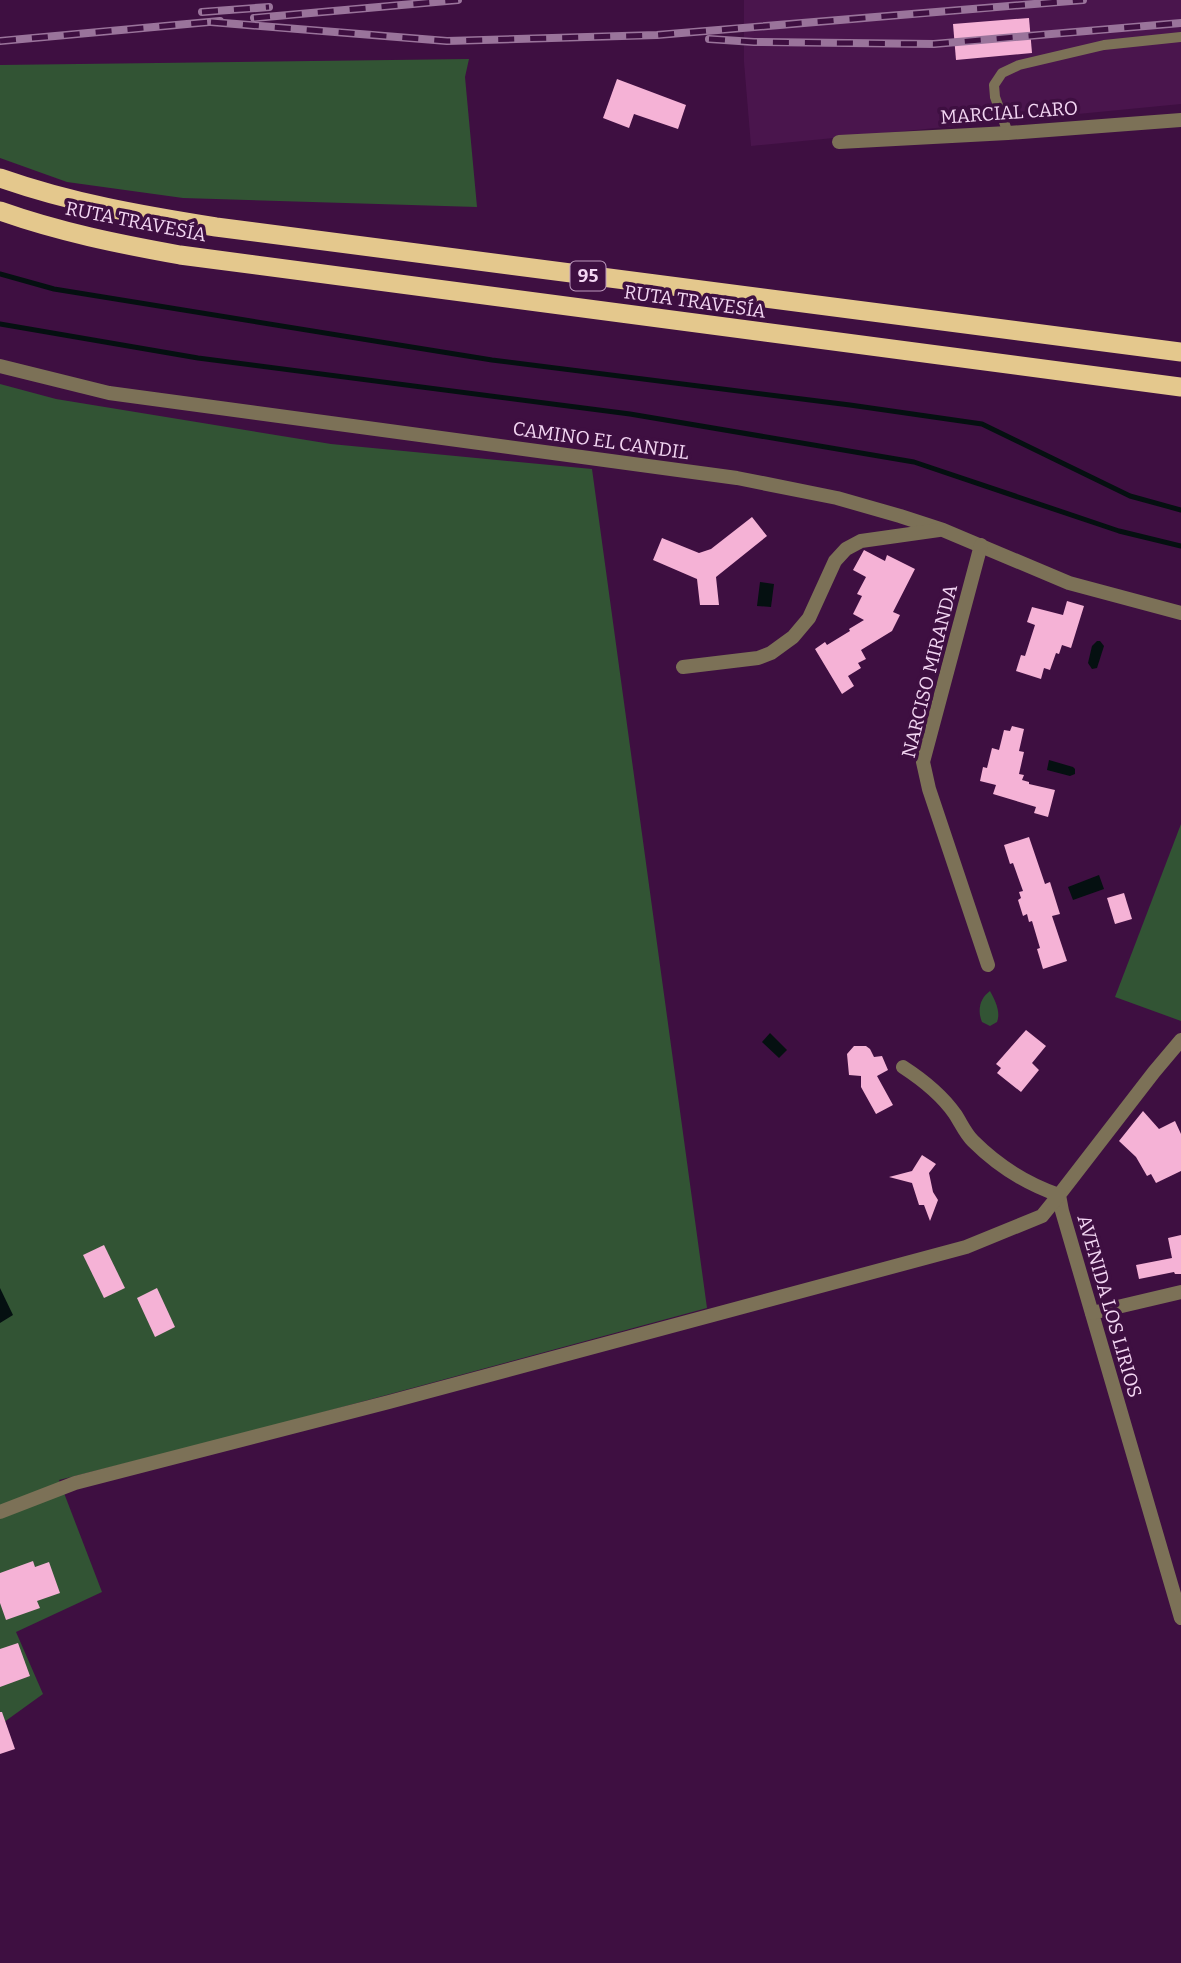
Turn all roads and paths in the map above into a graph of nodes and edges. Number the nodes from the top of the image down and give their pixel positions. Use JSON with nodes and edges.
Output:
{"nodes":[{"id":1,"x":1181,"y":37,"type":"edge"},
{"id":2,"x":1181,"y":120,"type":"edge"},
{"id":3,"x":1008,"y":132,"type":"junction"},
{"id":4,"x":839,"y":142,"type":"dead end"},
{"id":5,"x":0,"y":178,"type":"edge"},
{"id":6,"x":0,"y":211,"type":"edge"},
{"id":7,"x":1181,"y":352,"type":"edge"},
{"id":8,"x":0,"y":366,"type":"edge"},
{"id":9,"x":1181,"y":387,"type":"edge"},
{"id":10,"x":943,"y":530,"type":"junction"},
{"id":11,"x":981,"y":545,"type":"junction"},
{"id":12,"x":1181,"y":613,"type":"edge"},
{"id":13,"x":683,"y":667,"type":"dead end"},
{"id":14,"x":988,"y":965,"type":"dead end"},
{"id":15,"x":1181,"y":1040,"type":"edge"},
{"id":16,"x":903,"y":1068,"type":"dead end"},
{"id":17,"x":1059,"y":1195,"type":"junction"},
{"id":18,"x":1181,"y":1292,"type":"edge"},
{"id":19,"x":1092,"y":1313,"type":"junction"},
{"id":20,"x":0,"y":1512,"type":"edge"},
{"id":21,"x":1181,"y":1618,"type":"edge"}],
"edges":[{"from":1,"to":3,"type":"lane"},
{"from":2,"to":3,"type":"street","name":"MARCIAL CARO"},
{"from":3,"to":4,"type":"street","name":"MARCIAL CARO"},
{"from":5,"to":7,"type":"highway","name":"RUTA TRAVESÍA","number":"95"},
{"from":6,"to":9,"type":"highway","name":"RUTA TRAVESÍA","number":"95"},
{"from":8,"to":10,"type":"street","name":"CAMINO EL CANDIL"},
{"from":10,"to":11,"type":"street","name":"CAMINO EL CANDIL"},
{"from":10,"to":13,"type":"street"},
{"from":11,"to":12,"type":"street","name":"CAMINO EL CANDIL"},
{"from":11,"to":14,"type":"street","name":"NARCISO MIRANDA"},
{"from":15,"to":17,"type":"street","name":"AVENIDA LOS LIRIOS"},
{"from":16,"to":17,"type":"street"},
{"from":17,"to":19,"type":"street","name":"AVENIDA LOS LIRIOS"},
{"from":17,"to":20,"type":"street"},
{"from":18,"to":19,"type":"street"},
{"from":19,"to":21,"type":"street","name":"AVENIDA LOS LIRIOS"}]}
